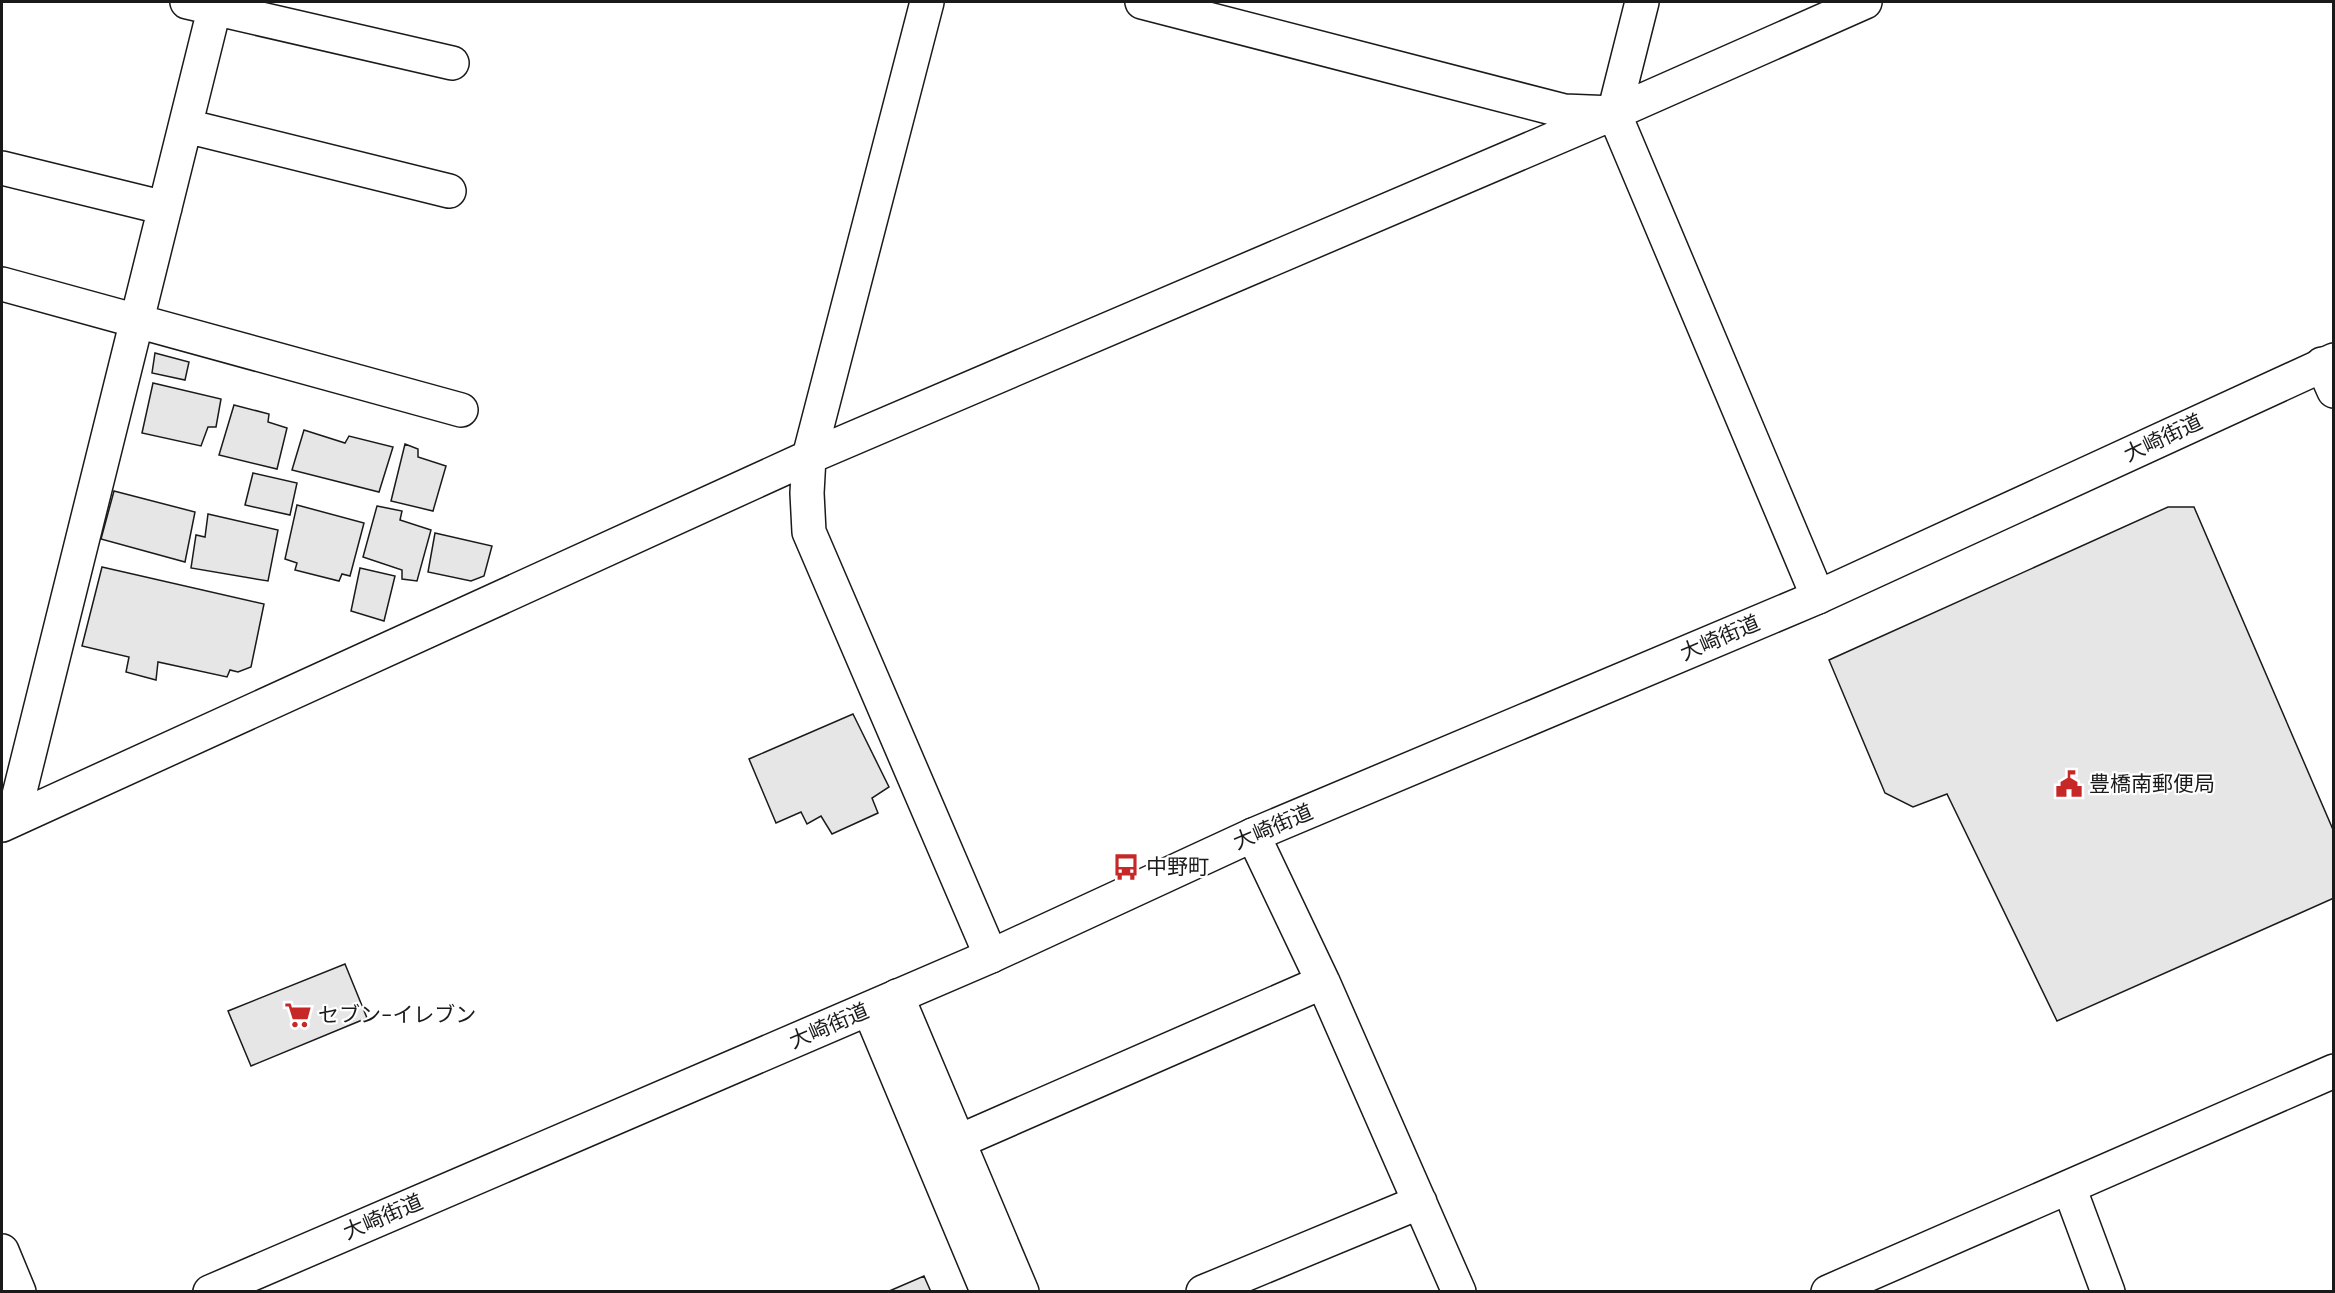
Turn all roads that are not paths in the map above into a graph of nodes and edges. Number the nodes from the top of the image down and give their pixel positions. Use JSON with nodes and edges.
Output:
{"nodes":[{"id":1,"x":927,"y":2,"type":"edge"},
{"id":2,"x":1142,"y":2,"type":"edge"},
{"id":3,"x":1642,"y":2,"type":"edge"},
{"id":4,"x":1865,"y":2,"type":"edge"},
{"id":5,"x":206,"y":4,"type":"edge"},
{"id":6,"x":452,"y":63,"type":"dead end"},
{"id":7,"x":1614,"y":113,"type":"junction"},
{"id":8,"x":186,"y":126,"type":"junction"},
{"id":9,"x":2,"y":168,"type":"edge"},
{"id":10,"x":449,"y":191,"type":"dead end"},
{"id":11,"x":165,"y":208,"type":"junction"},
{"id":12,"x":2,"y":284,"type":"edge"},
{"id":13,"x":137,"y":321,"type":"junction"},
{"id":14,"x":2330,"y":372,"type":"edge"},
{"id":15,"x":461,"y":410,"type":"dead end"},
{"id":16,"x":809,"y":457,"type":"junction"},
{"id":17,"x":1818,"y":597,"type":"junction"},
{"id":18,"x":8,"y":822,"type":"edge"},
{"id":19,"x":1254,"y":835,"type":"junction"},
{"id":20,"x":991,"y":956,"type":"junction"},
{"id":21,"x":1323,"y":982,"type":"junction"},
{"id":22,"x":883,"y":1002,"type":"junction"},
{"id":23,"x":2334,"y":1071,"type":"edge"},
{"id":24,"x":960,"y":1142,"type":"junction"},
{"id":25,"x":930,"y":1155,"type":"junction"},
{"id":26,"x":2068,"y":1187,"type":"junction"},
{"id":27,"x":1420,"y":1202,"type":"junction"},
{"id":28,"x":2,"y":1251,"type":"edge"},
{"id":29,"x":19,"y":1292,"type":"edge"},
{"id":30,"x":210,"y":1292,"type":"edge"},
{"id":31,"x":990,"y":1292,"type":"edge"},
{"id":32,"x":1022,"y":1292,"type":"edge"},
{"id":33,"x":1203,"y":1292,"type":"edge"},
{"id":34,"x":1459,"y":1292,"type":"edge"},
{"id":35,"x":1828,"y":1292,"type":"edge"},
{"id":36,"x":2108,"y":1292,"type":"edge"}],
"edges":[{"from":1,"to":16,"type":"street"},
{"from":2,"to":7,"type":"street"},
{"from":3,"to":7,"type":"street"},
{"from":4,"to":7,"type":"street"},
{"from":5,"to":6,"type":"street"},
{"from":5,"to":8,"type":"street"},
{"from":7,"to":16,"type":"street"},
{"from":7,"to":17,"type":"street"},
{"from":8,"to":10,"type":"street"},
{"from":8,"to":11,"type":"street"},
{"from":9,"to":11,"type":"street"},
{"from":11,"to":13,"type":"street"},
{"from":12,"to":13,"type":"street"},
{"from":13,"to":15,"type":"street"},
{"from":13,"to":18,"type":"street"},
{"from":14,"to":17,"type":"street","name":"大崎街道"},
{"from":16,"to":18,"type":"street"},
{"from":16,"to":20,"type":"street"},
{"from":17,"to":19,"type":"street","name":"大崎街道"},
{"from":19,"to":20,"type":"street","name":"大崎街道"},
{"from":19,"to":21,"type":"street"},
{"from":20,"to":22,"type":"street","name":"大崎街道"},
{"from":21,"to":24,"type":"street"},
{"from":21,"to":27,"type":"street"},
{"from":22,"to":24,"type":"street"},
{"from":22,"to":25,"type":"street"},
{"from":22,"to":30,"type":"street","name":"大崎街道"},
{"from":23,"to":26,"type":"street"},
{"from":24,"to":25,"type":"street"},
{"from":24,"to":32,"type":"street"},
{"from":25,"to":31,"type":"street"},
{"from":26,"to":35,"type":"street"},
{"from":26,"to":36,"type":"street"},
{"from":27,"to":33,"type":"street"},
{"from":27,"to":34,"type":"street"},
{"from":28,"to":29,"type":"street"}]}
